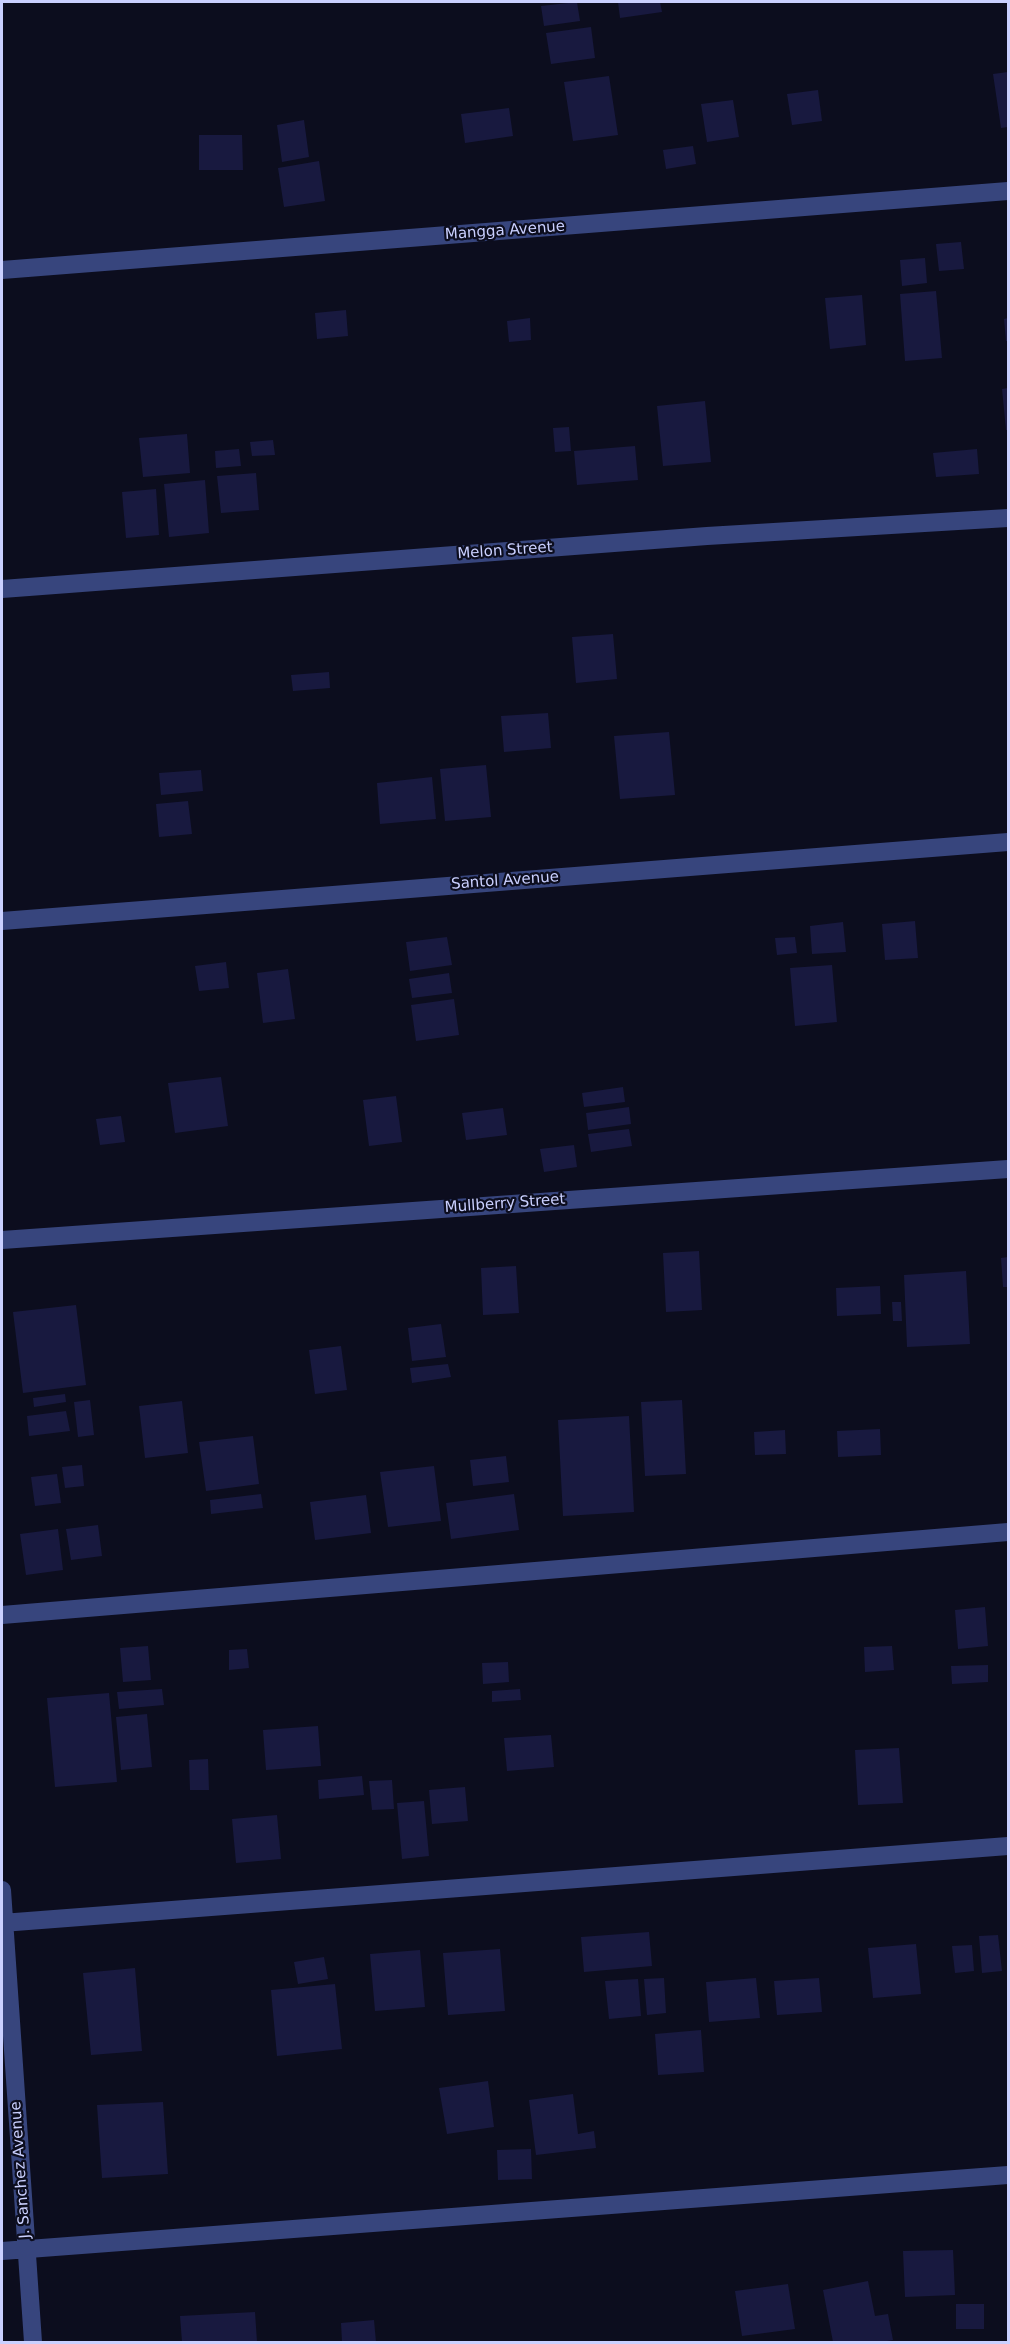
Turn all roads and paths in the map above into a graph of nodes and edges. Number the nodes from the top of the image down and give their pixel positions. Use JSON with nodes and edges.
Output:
{"nodes":[{"id":1,"x":1008,"y":191,"type":"edge"},
{"id":2,"x":2,"y":270,"type":"edge"},
{"id":3,"x":1008,"y":518,"type":"edge"},
{"id":4,"x":2,"y":589,"type":"edge"},
{"id":5,"x":1008,"y":842,"type":"edge"},
{"id":6,"x":2,"y":921,"type":"edge"},
{"id":7,"x":1008,"y":1169,"type":"edge"},
{"id":8,"x":2,"y":1240,"type":"edge"},
{"id":9,"x":1008,"y":1532,"type":"edge"},
{"id":10,"x":2,"y":1615,"type":"edge"},
{"id":11,"x":1008,"y":1846,"type":"edge"},
{"id":12,"x":2,"y":1890,"type":"edge"},
{"id":13,"x":2,"y":1923,"type":"edge"},
{"id":14,"x":1008,"y":2175,"type":"edge"},
{"id":15,"x":27,"y":2248,"type":"junction"},
{"id":16,"x":2,"y":2251,"type":"edge"},
{"id":17,"x":33,"y":2343,"type":"edge"}],
"edges":[{"from":1,"to":2,"type":"street","name":"Mangga Avenue"},
{"from":3,"to":4,"type":"street","name":"Melon Street"},
{"from":5,"to":6,"type":"street","name":"Santol Avenue"},
{"from":7,"to":8,"type":"street","name":"Mullberry Street"},
{"from":9,"to":10,"type":"street"},
{"from":11,"to":13,"type":"street"},
{"from":12,"to":13,"type":"street","name":"J. Sanchez Avenue"},
{"from":13,"to":15,"type":"street","name":"J. Sanchez Avenue"},
{"from":14,"to":15,"type":"street"},
{"from":15,"to":16,"type":"street"},
{"from":15,"to":17,"type":"street","name":"J. Sanchez Avenue"}]}
